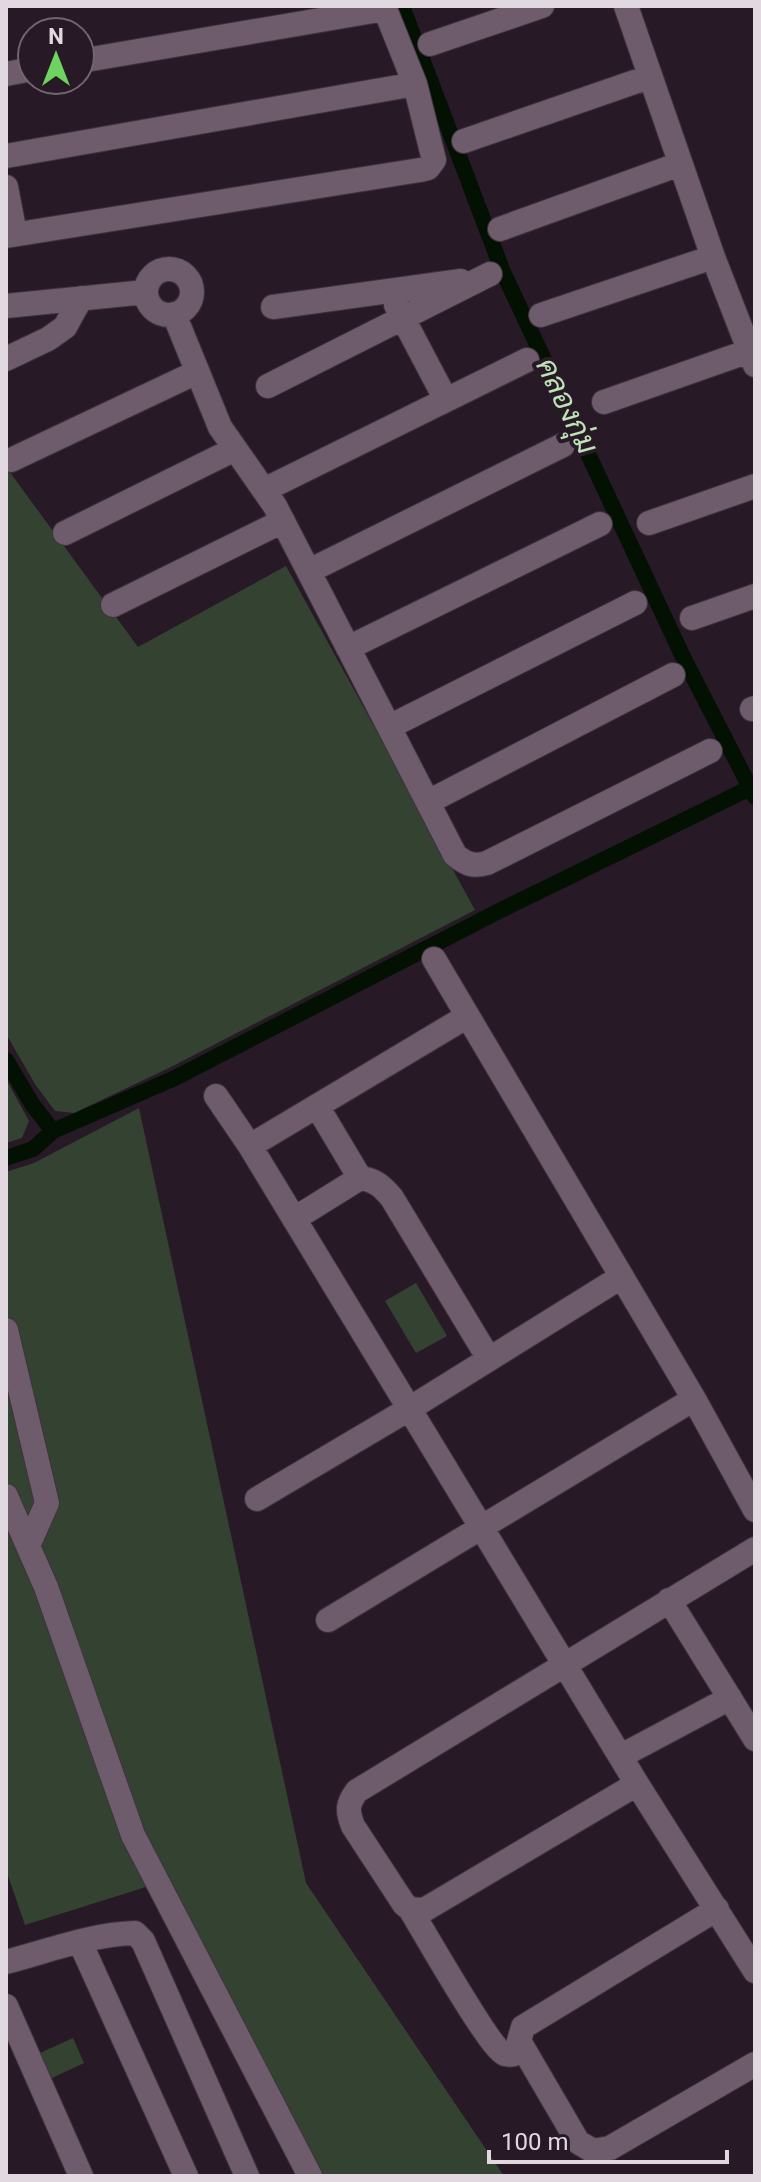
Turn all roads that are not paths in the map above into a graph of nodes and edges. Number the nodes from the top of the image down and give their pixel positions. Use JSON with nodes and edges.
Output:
{"nodes":[{"id":1,"x":542,"y":6,"type":"edge"},
{"id":2,"x":626,"y":6,"type":"edge"},
{"id":3,"x":384,"y":8,"type":"edge"},
{"id":4,"x":430,"y":44,"type":"dead end"},
{"id":5,"x":96,"y":58,"type":"edge"},
{"id":6,"x":649,"y":77,"type":"junction"},
{"id":7,"x":415,"y":84,"type":"junction"},
{"id":8,"x":464,"y":141,"type":"dead end"},
{"id":9,"x":6,"y":156,"type":"edge"},
{"id":10,"x":680,"y":164,"type":"junction"},
{"id":11,"x":6,"y":187,"type":"edge"},
{"id":12,"x":500,"y":229,"type":"dead end"},
{"id":13,"x":10,"y":235,"type":"edge"},
{"id":14,"x":713,"y":257,"type":"junction"},
{"id":15,"x":391,"y":291,"type":"junction"},
{"id":16,"x":146,"y":292,"type":"junction"},
{"id":17,"x":81,"y":298,"type":"junction"},
{"id":18,"x":6,"y":306,"type":"edge"},
{"id":19,"x":273,"y":307,"type":"dead end"},
{"id":20,"x":174,"y":314,"type":"junction"},
{"id":21,"x":541,"y":315,"type":"dead end"},
{"id":22,"x":402,"y":319,"type":"junction"},
{"id":23,"x":753,"y":355,"type":"edge"},
{"id":24,"x":6,"y":359,"type":"edge"},
{"id":25,"x":527,"y":360,"type":"dead end"},
{"id":26,"x":197,"y":372,"type":"junction"},
{"id":27,"x":268,"y":386,"type":"dead end"},
{"id":28,"x":446,"y":400,"type":"junction"},
{"id":29,"x":604,"y":402,"type":"dead end"},
{"id":30,"x":563,"y":445,"type":"dead end"},
{"id":31,"x":235,"y":449,"type":"junction"},
{"id":32,"x":11,"y":460,"type":"dead end"},
{"id":33,"x":755,"y":486,"type":"edge"},
{"id":34,"x":264,"y":490,"type":"junction"},
{"id":35,"x":283,"y":521,"type":"junction"},
{"id":36,"x":649,"y":523,"type":"dead end"},
{"id":37,"x":600,"y":524,"type":"dead end"},
{"id":38,"x":65,"y":533,"type":"dead end"},
{"id":39,"x":309,"y":571,"type":"junction"},
{"id":40,"x":755,"y":596,"type":"edge"},
{"id":41,"x":635,"y":603,"type":"dead end"},
{"id":42,"x":113,"y":605,"type":"dead end"},
{"id":43,"x":692,"y":618,"type":"dead end"},
{"id":44,"x":348,"y":648,"type":"junction"},
{"id":45,"x":673,"y":675,"type":"dead end"},
{"id":46,"x":389,"y":727,"type":"junction"},
{"id":47,"x":710,"y":751,"type":"dead end"},
{"id":48,"x":428,"y":802,"type":"junction"},
{"id":49,"x":434,"y":959,"type":"dead end"},
{"id":50,"x":466,"y":1017,"type":"junction"},
{"id":51,"x":216,"y":1096,"type":"dead end"},
{"id":52,"x":317,"y":1106,"type":"junction"},
{"id":53,"x":250,"y":1146,"type":"junction"},
{"id":54,"x":360,"y":1178,"type":"junction"},
{"id":55,"x":294,"y":1219,"type":"junction"},
{"id":56,"x":621,"y":1277,"type":"junction"},
{"id":57,"x":6,"y":1330,"type":"edge"},
{"id":58,"x":489,"y":1359,"type":"junction"},
{"id":59,"x":694,"y":1399,"type":"junction"},
{"id":60,"x":409,"y":1409,"type":"junction"},
{"id":61,"x":750,"y":1484,"type":"edge"},
{"id":62,"x":6,"y":1496,"type":"edge"},
{"id":63,"x":257,"y":1499,"type":"dead end"},
{"id":64,"x":755,"y":1510,"type":"edge"},
{"id":65,"x":481,"y":1528,"type":"junction"},
{"id":66,"x":28,"y":1546,"type":"junction"},
{"id":67,"x":755,"y":1549,"type":"edge"},
{"id":68,"x":669,"y":1600,"type":"junction"},
{"id":69,"x":328,"y":1620,"type":"dead end"},
{"id":70,"x":565,"y":1663,"type":"junction"},
{"id":71,"x":730,"y":1698,"type":"junction"},
{"id":72,"x":755,"y":1739,"type":"edge"},
{"id":73,"x":621,"y":1756,"type":"junction"},
{"id":74,"x":637,"y":1784,"type":"junction"},
{"id":75,"x":410,"y":1909,"type":"junction"},
{"id":76,"x":717,"y":1909,"type":"junction"},
{"id":77,"x":80,"y":1942,"type":"junction"},
{"id":78,"x":6,"y":1962,"type":"edge"},
{"id":79,"x":755,"y":1971,"type":"edge"},
{"id":80,"x":6,"y":2006,"type":"edge"},
{"id":81,"x":523,"y":2050,"type":"junction"},
{"id":82,"x":755,"y":2064,"type":"edge"},
{"id":83,"x":81,"y":2176,"type":"edge"},
{"id":84,"x":186,"y":2176,"type":"edge"},
{"id":85,"x":247,"y":2176,"type":"edge"},
{"id":86,"x":310,"y":2176,"type":"edge"}],
"edges":[{"from":1,"to":4,"type":"street"},
{"from":2,"to":6,"type":"street"},
{"from":3,"to":5,"type":"street"},
{"from":3,"to":7,"type":"street"},
{"from":6,"to":8,"type":"street"},
{"from":6,"to":10,"type":"street"},
{"from":7,"to":9,"type":"street"},
{"from":7,"to":13,"type":"street"},
{"from":10,"to":12,"type":"street"},
{"from":10,"to":14,"type":"street"},
{"from":11,"to":13,"type":"street"},
{"from":14,"to":21,"type":"street"},
{"from":14,"to":23,"type":"street"},
{"from":15,"to":19,"type":"street"},
{"from":15,"to":22,"type":"street"},
{"from":15,"to":22,"type":"street"},
{"from":16,"to":17,"type":"street"},
{"from":16,"to":20,"type":"street"},
{"from":16,"to":20,"type":"street"},
{"from":17,"to":18,"type":"street"},
{"from":17,"to":24,"type":"street"},
{"from":20,"to":26,"type":"street"},
{"from":22,"to":27,"type":"street"},
{"from":22,"to":28,"type":"street"},
{"from":23,"to":29,"type":"street"},
{"from":25,"to":28,"type":"street"},
{"from":26,"to":31,"type":"street"},
{"from":26,"to":32,"type":"street"},
{"from":28,"to":34,"type":"street"},
{"from":30,"to":39,"type":"street"},
{"from":31,"to":34,"type":"street"},
{"from":31,"to":38,"type":"street"},
{"from":33,"to":36,"type":"street"},
{"from":34,"to":35,"type":"street"},
{"from":35,"to":39,"type":"street"},
{"from":35,"to":42,"type":"street"},
{"from":37,"to":44,"type":"street"},
{"from":39,"to":44,"type":"street"},
{"from":40,"to":43,"type":"street"},
{"from":41,"to":46,"type":"street"},
{"from":44,"to":46,"type":"street"},
{"from":45,"to":48,"type":"street"},
{"from":46,"to":48,"type":"street"},
{"from":47,"to":48,"type":"street"},
{"from":49,"to":50,"type":"street"},
{"from":50,"to":52,"type":"street"},
{"from":50,"to":56,"type":"street"},
{"from":51,"to":53,"type":"street"},
{"from":52,"to":53,"type":"street"},
{"from":52,"to":54,"type":"street"},
{"from":53,"to":55,"type":"street"},
{"from":54,"to":55,"type":"street"},
{"from":54,"to":58,"type":"street"},
{"from":55,"to":60,"type":"street"},
{"from":56,"to":58,"type":"street"},
{"from":56,"to":59,"type":"street"},
{"from":57,"to":66,"type":"street"},
{"from":58,"to":60,"type":"street"},
{"from":59,"to":61,"type":"street"},
{"from":59,"to":65,"type":"street"},
{"from":60,"to":63,"type":"street"},
{"from":60,"to":65,"type":"street"},
{"from":61,"to":64,"type":"street"},
{"from":62,"to":66,"type":"street"},
{"from":65,"to":69,"type":"street"},
{"from":65,"to":70,"type":"street"},
{"from":66,"to":86,"type":"street"},
{"from":67,"to":68,"type":"street"},
{"from":68,"to":70,"type":"street"},
{"from":68,"to":71,"type":"street"},
{"from":70,"to":73,"type":"street"},
{"from":70,"to":75,"type":"street"},
{"from":71,"to":72,"type":"street"},
{"from":71,"to":73,"type":"street"},
{"from":73,"to":74,"type":"street"},
{"from":74,"to":75,"type":"street"},
{"from":74,"to":76,"type":"street"},
{"from":75,"to":81,"type":"street"},
{"from":76,"to":79,"type":"street"},
{"from":76,"to":81,"type":"street"},
{"from":77,"to":78,"type":"street"},
{"from":77,"to":84,"type":"street"},
{"from":77,"to":85,"type":"street"},
{"from":80,"to":83,"type":"street"},
{"from":81,"to":82,"type":"street"}]}
